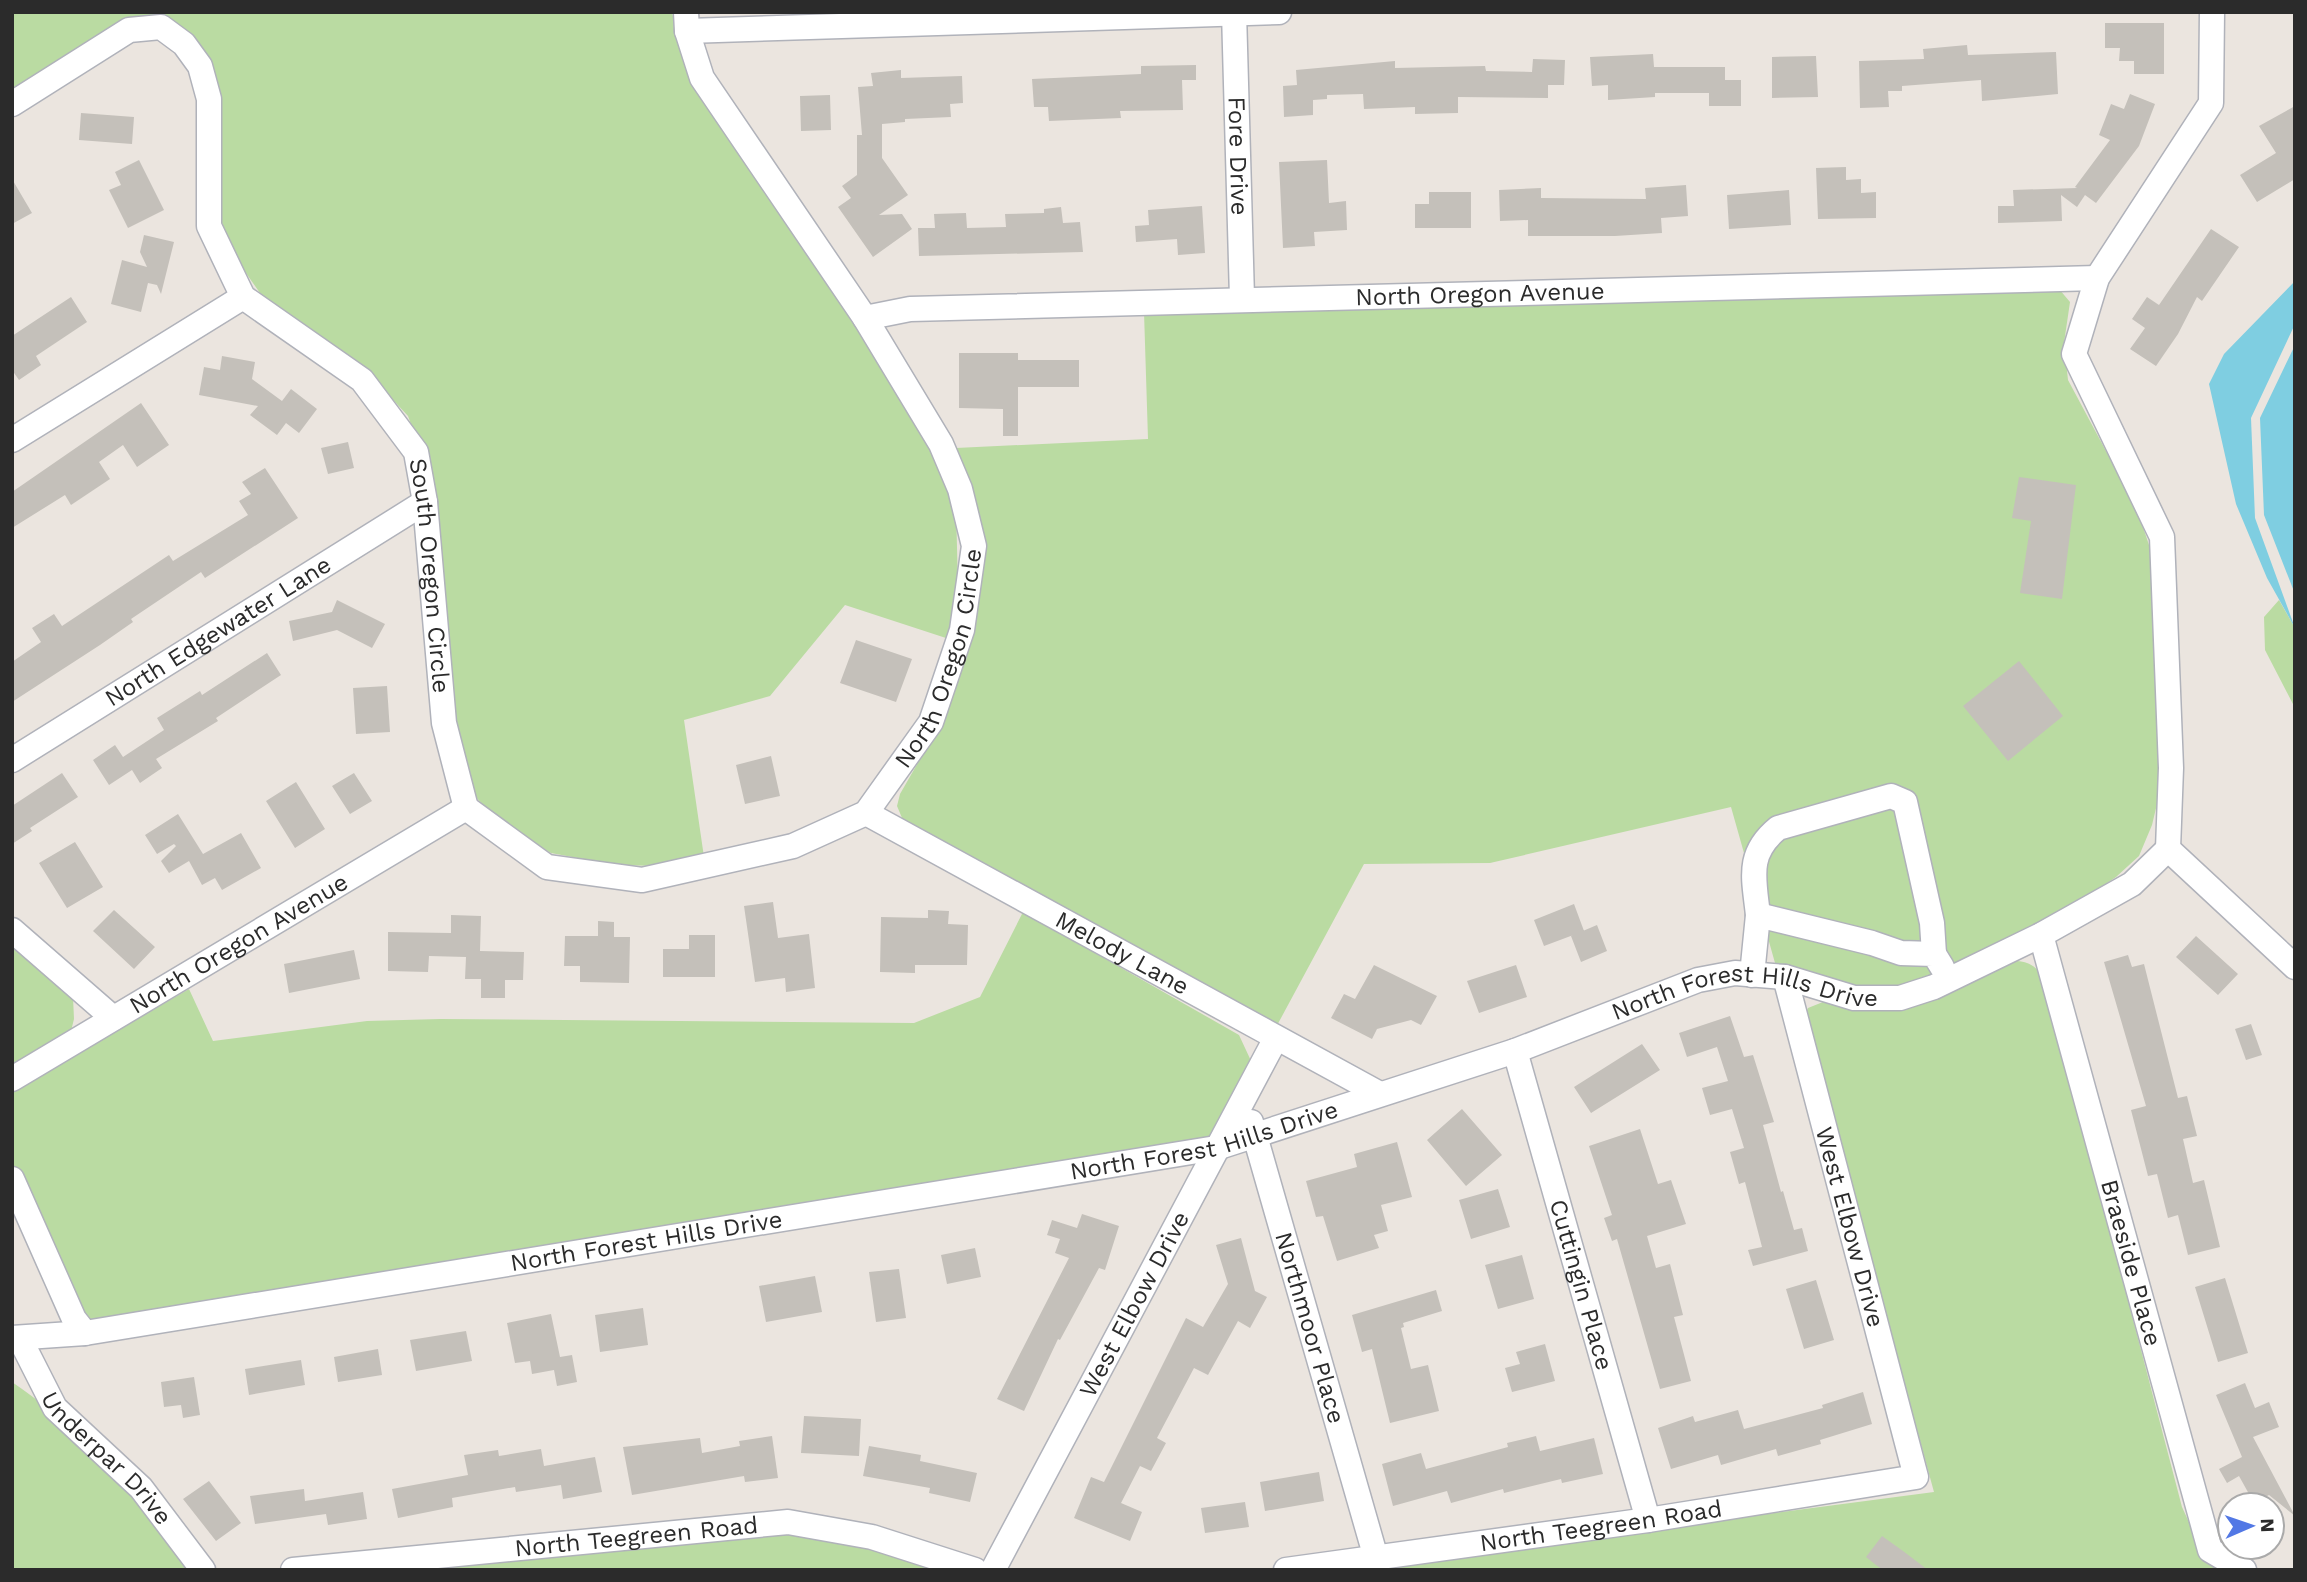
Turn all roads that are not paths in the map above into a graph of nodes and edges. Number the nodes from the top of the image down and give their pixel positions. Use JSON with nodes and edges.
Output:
{"nodes":[{"id":1,"x":1279,"y":12,"type":"edge"},
{"id":2,"x":2212,"y":12,"type":"edge"},
{"id":3,"x":1234,"y":13,"type":"edge"},
{"id":4,"x":961,"y":17,"type":"edge"},
{"id":5,"x":686,"y":21,"type":"edge"},
{"id":6,"x":12,"y":104,"type":"edge"},
{"id":7,"x":2097,"y":278,"type":"junction"},
{"id":8,"x":243,"y":297,"type":"junction"},
{"id":9,"x":1242,"y":298,"type":"junction"},
{"id":10,"x":866,"y":318,"type":"junction"},
{"id":11,"x":12,"y":440,"type":"edge"},
{"id":12,"x":425,"y":502,"type":"junction"},
{"id":13,"x":12,"y":760,"type":"edge"},
{"id":14,"x":466,"y":808,"type":"junction"},
{"id":15,"x":866,"y":813,"type":"junction"},
{"id":16,"x":2168,"y":849,"type":"junction"},
{"id":17,"x":1758,"y":915,"type":"junction"},
{"id":18,"x":12,"y":930,"type":"edge"},
{"id":19,"x":2041,"y":935,"type":"junction"},
{"id":20,"x":1934,"y":954,"type":"junction"},
{"id":21,"x":2295,"y":967,"type":"edge"},
{"id":22,"x":1752,"y":975,"type":"junction"},
{"id":23,"x":1785,"y":977,"type":"junction"},
{"id":24,"x":1949,"y":980,"type":"junction"},
{"id":25,"x":113,"y":1018,"type":"junction"},
{"id":26,"x":1276,"y":1038,"type":"junction"},
{"id":27,"x":1515,"y":1051,"type":"junction"},
{"id":28,"x":12,"y":1079,"type":"edge"},
{"id":29,"x":1380,"y":1094,"type":"junction"},
{"id":30,"x":1244,"y":1097,"type":"junction"},
{"id":31,"x":1256,"y":1137,"type":"junction"},
{"id":32,"x":1216,"y":1148,"type":"junction"},
{"id":33,"x":12,"y":1179,"type":"edge"},
{"id":34,"x":85,"y":1333,"type":"junction"},
{"id":35,"x":16,"y":1338,"type":"edge"},
{"id":36,"x":1916,"y":1477,"type":"joint"},
{"id":37,"x":1647,"y":1521,"type":"junction"},
{"id":38,"x":1376,"y":1558,"type":"junction"},
{"id":39,"x":203,"y":1570,"type":"edge"},
{"id":40,"x":293,"y":1570,"type":"edge"},
{"id":41,"x":975,"y":1570,"type":"edge"},
{"id":42,"x":993,"y":1570,"type":"edge"},
{"id":43,"x":1286,"y":1570,"type":"edge"},
{"id":44,"x":2244,"y":1570,"type":"edge"}],
"edges":[{"from":1,"to":3,"type":"street"},
{"from":2,"to":7,"type":"street"},
{"from":3,"to":4,"type":"street"},
{"from":3,"to":9,"type":"street","name":"Fore Drive"},
{"from":4,"to":5,"type":"street"},
{"from":5,"to":10,"type":"street","name":"North Oregon Circle"},
{"from":6,"to":8,"type":"street","name":"South Oregon Circle"},
{"from":7,"to":9,"type":"street","name":"North Oregon Avenue"},
{"from":7,"to":16,"type":"street"},
{"from":8,"to":11,"type":"street"},
{"from":8,"to":12,"type":"street","name":"South Oregon Circle"},
{"from":9,"to":10,"type":"street","name":"North Oregon Avenue"},
{"from":10,"to":15,"type":"street","name":"North Oregon Circle"},
{"from":12,"to":13,"type":"street","name":"North Edgewater Lane"},
{"from":12,"to":14,"type":"street","name":"South Oregon Circle"},
{"from":14,"to":15,"type":"street"},
{"from":14,"to":25,"type":"street","name":"North Oregon Avenue"},
{"from":15,"to":26,"type":"street","name":"Melody Lane"},
{"from":16,"to":19,"type":"street","name":"North Forest Hills Drive"},
{"from":16,"to":21,"type":"street"},
{"from":17,"to":20,"type":"street"},
{"from":17,"to":20,"type":"street"},
{"from":17,"to":22,"type":"street"},
{"from":18,"to":25,"type":"street"},
{"from":19,"to":24,"type":"street","name":"North Forest Hills Drive"},
{"from":19,"to":44,"type":"street","name":"Braeside Place"},
{"from":20,"to":24,"type":"street"},
{"from":22,"to":23,"type":"street","name":"North Forest Hills Drive"},
{"from":22,"to":27,"type":"street","name":"North Forest Hills Drive"},
{"from":23,"to":24,"type":"street","name":"North Forest Hills Drive"},
{"from":23,"to":36,"type":"street","name":"West Elbow Drive"},
{"from":25,"to":28,"type":"street","name":"North Oregon Avenue"},
{"from":26,"to":29,"type":"street","name":"Melody Lane"},
{"from":26,"to":30,"type":"street","name":"West Elbow Drive"},
{"from":27,"to":29,"type":"street","name":"North Forest Hills Drive"},
{"from":27,"to":37,"type":"street","name":"Cuttingin Place"},
{"from":29,"to":31,"type":"street","name":"North Forest Hills Drive"},
{"from":30,"to":31,"type":"street","name":"Northmoor Place"},
{"from":30,"to":32,"type":"street","name":"West Elbow Drive"},
{"from":31,"to":32,"type":"street","name":"North Forest Hills Drive"},
{"from":31,"to":38,"type":"street","name":"Northmoor Place"},
{"from":32,"to":34,"type":"street","name":"North Forest Hills Drive"},
{"from":32,"to":42,"type":"street","name":"West Elbow Drive"},
{"from":33,"to":34,"type":"street"},
{"from":34,"to":35,"type":"street","name":"North Forest Hills Drive"},
{"from":35,"to":39,"type":"street","name":"Underpar Drive"},
{"from":36,"to":37,"type":"street","name":"North Teegreen Road"},
{"from":37,"to":38,"type":"street","name":"North Teegreen Road"},
{"from":38,"to":43,"type":"street","name":"North Teegreen Road"},
{"from":40,"to":41,"type":"street","name":"North Teegreen Road"}]}
